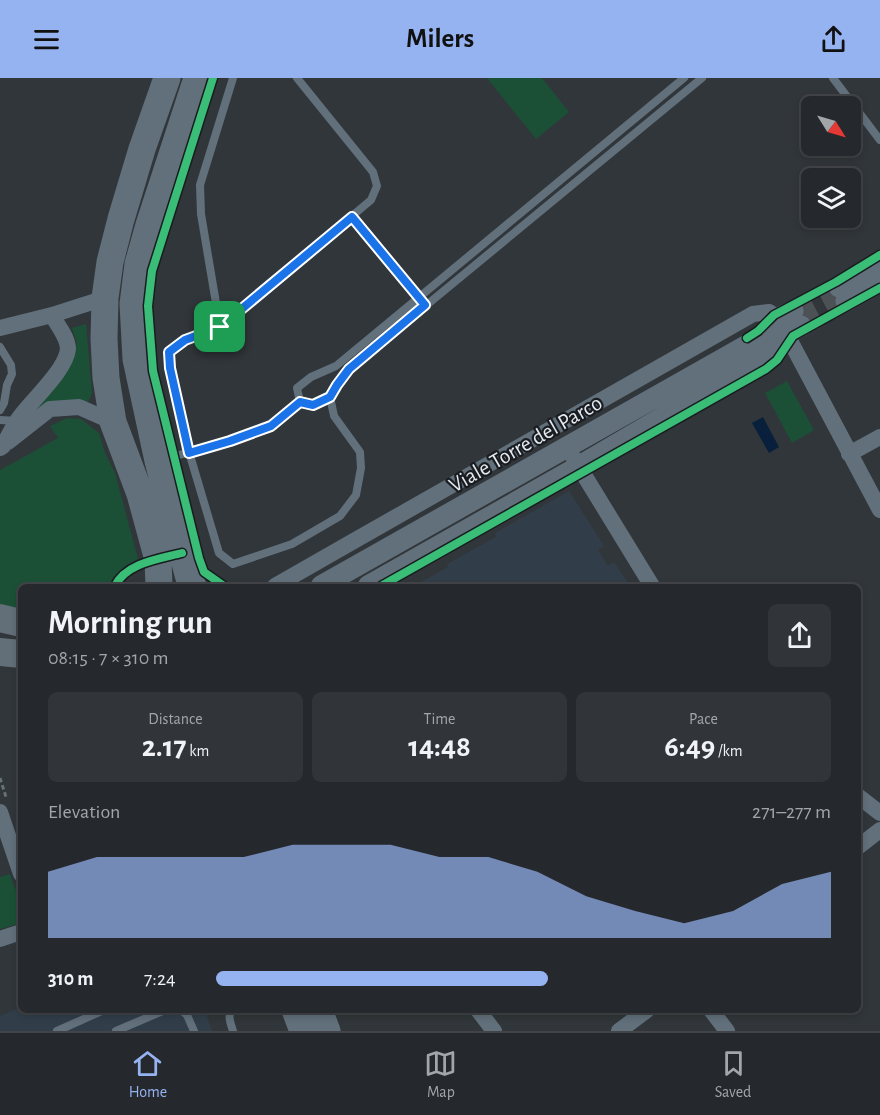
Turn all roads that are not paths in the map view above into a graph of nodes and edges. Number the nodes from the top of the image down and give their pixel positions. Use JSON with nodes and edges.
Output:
{"nodes":[{"id":1,"x":166,"y":78,"type":"edge"},
{"id":2,"x":197,"y":78,"type":"edge"},
{"id":3,"x":233,"y":78,"type":"edge"},
{"id":4,"x":297,"y":78,"type":"edge"},
{"id":5,"x":684,"y":78,"type":"edge"},
{"id":6,"x":702,"y":78,"type":"edge"},
{"id":7,"x":833,"y":78,"type":"edge"},
{"id":8,"x":880,"y":140,"type":"edge"},
{"id":9,"x":352,"y":217,"type":"junction"},
{"id":10,"x":880,"y":262,"type":"edge"},
{"id":11,"x":880,"y":282,"type":"edge"},
{"id":12,"x":105,"y":298,"type":"junction"},
{"id":13,"x":422,"y":301,"type":"junction"},
{"id":14,"x":52,"y":315,"type":"junction"},
{"id":15,"x":790,"y":322,"type":"junction"},
{"id":16,"x":220,"y":327,"type":"junction"},
{"id":17,"x":0,"y":328,"type":"edge"},
{"id":18,"x":0,"y":347,"type":"edge"},
{"id":19,"x":3,"y":386,"type":"edge"},
{"id":20,"x":330,"y":397,"type":"junction"},
{"id":21,"x":300,"y":402,"type":"junction"},
{"id":22,"x":0,"y":410,"type":"edge"},
{"id":23,"x":8,"y":421,"type":"edge"},
{"id":24,"x":112,"y":422,"type":"junction"},
{"id":25,"x":880,"y":437,"type":"edge"},
{"id":26,"x":1,"y":447,"type":"edge"},
{"id":27,"x":567,"y":447,"type":"junction"},
{"id":28,"x":189,"y":453,"type":"junction"},
{"id":29,"x":849,"y":454,"type":"junction"},
{"id":30,"x":158,"y":461,"type":"junction"},
{"id":31,"x":578,"y":467,"type":"junction"},
{"id":32,"x":880,"y":510,"type":"edge"},
{"id":33,"x":159,"y":584,"type":"edge"},
{"id":34,"x":192,"y":584,"type":"edge"},
{"id":35,"x":278,"y":584,"type":"edge"},
{"id":36,"x":325,"y":584,"type":"edge"},
{"id":37,"x":372,"y":584,"type":"edge"},
{"id":38,"x":651,"y":584,"type":"edge"},
{"id":39,"x":0,"y":618,"type":"edge"},
{"id":40,"x":18,"y":622,"type":"edge"},
{"id":41,"x":861,"y":798,"type":"edge"},
{"id":42,"x":0,"y":812,"type":"edge"},
{"id":43,"x":880,"y":813,"type":"edge"},
{"id":44,"x":880,"y":830,"type":"edge"},
{"id":45,"x":861,"y":845,"type":"edge"},
{"id":46,"x":17,"y":848,"type":"edge"},
{"id":47,"x":18,"y":933,"type":"edge"},
{"id":48,"x":0,"y":939,"type":"edge"},
{"id":49,"x":97,"y":1013,"type":"edge"},
{"id":50,"x":158,"y":1013,"type":"edge"},
{"id":51,"x":185,"y":1013,"type":"edge"},
{"id":52,"x":230,"y":1013,"type":"edge"},
{"id":53,"x":296,"y":1013,"type":"edge"},
{"id":54,"x":320,"y":1013,"type":"edge"},
{"id":55,"x":480,"y":1013,"type":"edge"},
{"id":56,"x":643,"y":1013,"type":"edge"},
{"id":57,"x":713,"y":1013,"type":"edge"},
{"id":58,"x":57,"y":1031,"type":"edge"},
{"id":59,"x":116,"y":1031,"type":"edge"},
{"id":60,"x":194,"y":1031,"type":"edge"},
{"id":61,"x":233,"y":1031,"type":"edge"},
{"id":62,"x":303,"y":1031,"type":"edge"},
{"id":63,"x":327,"y":1031,"type":"edge"},
{"id":64,"x":494,"y":1031,"type":"edge"},
{"id":65,"x":619,"y":1031,"type":"edge"},
{"id":66,"x":727,"y":1031,"type":"edge"}],
"edges":[{"from":1,"to":12,"type":"main road"},
{"from":2,"to":30,"type":"main road"},
{"from":3,"to":16,"type":"lane"},
{"from":4,"to":9,"type":"lane"},
{"from":5,"to":13,"type":"lane"},
{"from":6,"to":13,"type":"lane"},
{"from":7,"to":8,"type":"lane"},
{"from":9,"to":13,"type":"lane"},
{"from":9,"to":16,"type":"lane"},
{"from":10,"to":11,"type":"street"},
{"from":12,"to":14,"type":"street"},
{"from":12,"to":24,"type":"main road"},
{"from":13,"to":20,"type":"lane"},
{"from":13,"to":21,"type":"lane"},
{"from":14,"to":17,"type":"street"},
{"from":14,"to":23,"type":"street"},
{"from":15,"to":27,"type":"street","name":"Viale Torre del Parco"},
{"from":15,"to":29,"type":"street"},
{"from":15,"to":31,"type":"street","name":"Viale Torre del Parco"},
{"from":15,"to":35,"type":"street","name":"Viale Torre del Parco"},
{"from":16,"to":28,"type":"lane"},
{"from":18,"to":19,"type":"lane"},
{"from":19,"to":22,"type":"lane"},
{"from":20,"to":21,"type":"lane"},
{"from":20,"to":28,"type":"lane"},
{"from":21,"to":28,"type":"lane"},
{"from":23,"to":26,"type":"street"},
{"from":24,"to":26,"type":"street"},
{"from":24,"to":33,"type":"main road"},
{"from":25,"to":29,"type":"street"},
{"from":27,"to":31,"type":"street"},
{"from":27,"to":36,"type":"street","name":"Viale Torre del Parco"},
{"from":28,"to":30,"type":"lane"},
{"from":29,"to":32,"type":"street"},
{"from":30,"to":34,"type":"main road"},
{"from":31,"to":37,"type":"street","name":"Viale Torre del Parco"},
{"from":31,"to":38,"type":"street"},
{"from":39,"to":40,"type":"highway"},
{"from":41,"to":43,"type":"street"},
{"from":42,"to":46,"type":"street"},
{"from":44,"to":45,"type":"street"},
{"from":47,"to":48,"type":"street"},
{"from":49,"to":58,"type":"lane"},
{"from":50,"to":59,"type":"lane"},
{"from":51,"to":60,"type":"lane"},
{"from":52,"to":61,"type":"lane"},
{"from":53,"to":62,"type":"main road"},
{"from":54,"to":63,"type":"main road"},
{"from":55,"to":64,"type":"street"},
{"from":56,"to":65,"type":"street"},
{"from":57,"to":66,"type":"street"}]}
